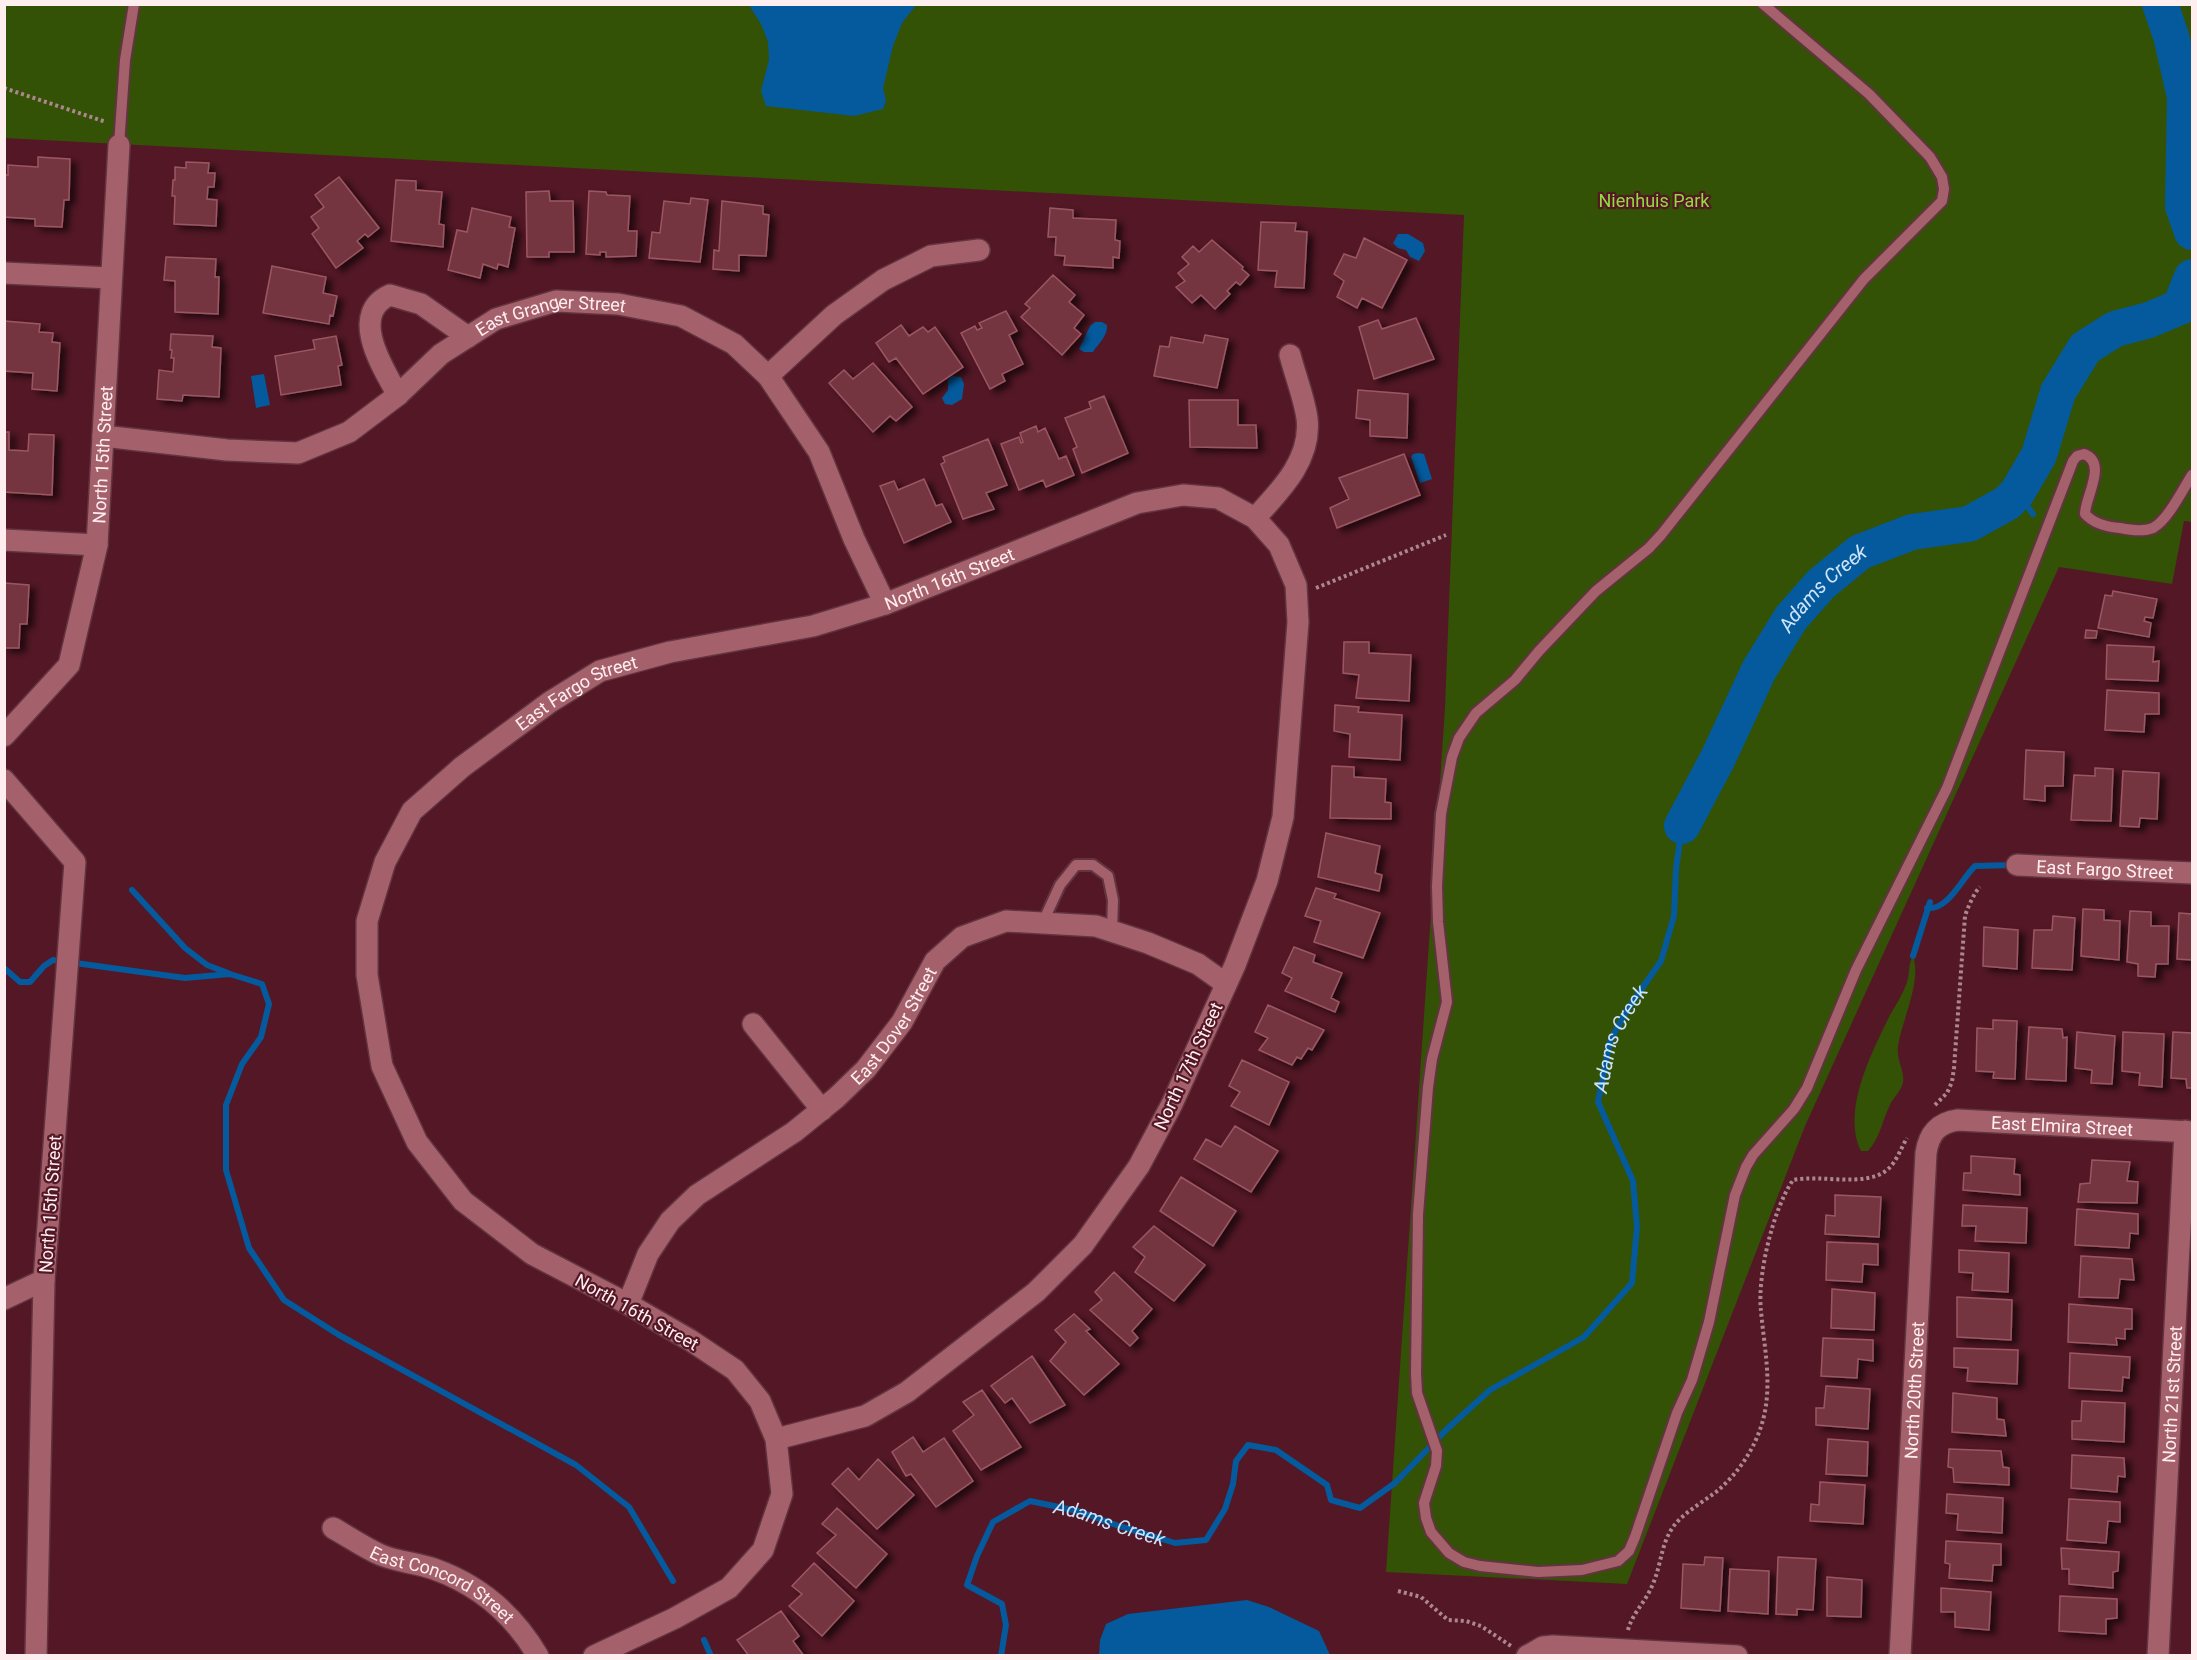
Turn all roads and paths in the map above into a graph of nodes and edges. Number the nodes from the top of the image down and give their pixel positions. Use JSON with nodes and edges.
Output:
{"nodes":[{"id":1,"x":134,"y":4,"type":"edge"},
{"id":2,"x":1763,"y":4,"type":"edge"},
{"id":3,"x":4,"y":88,"type":"edge"},
{"id":4,"x":119,"y":136,"type":"junction"},
{"id":5,"x":979,"y":250,"type":"dead end"},
{"id":6,"x":4,"y":273,"type":"edge"},
{"id":7,"x":111,"y":278,"type":"junction"},
{"id":8,"x":468,"y":337,"type":"junction"},
{"id":9,"x":1290,"y":355,"type":"dead end"},
{"id":10,"x":768,"y":376,"type":"junction"},
{"id":11,"x":398,"y":395,"type":"junction"},
{"id":12,"x":104,"y":436,"type":"junction"},
{"id":13,"x":2193,"y":475,"type":"edge"},
{"id":14,"x":1255,"y":518,"type":"junction"},
{"id":15,"x":1446,"y":535,"type":"dead end"},
{"id":16,"x":4,"y":540,"type":"edge"},
{"id":17,"x":98,"y":545,"type":"junction"},
{"id":18,"x":1315,"y":588,"type":"dead end"},
{"id":19,"x":885,"y":604,"type":"junction"},
{"id":20,"x":4,"y":736,"type":"edge"},
{"id":21,"x":4,"y":780,"type":"edge"},
{"id":22,"x":2017,"y":865,"type":"dead end"},
{"id":23,"x":2193,"y":873,"type":"edge"},
{"id":24,"x":1980,"y":887,"type":"dead end"},
{"id":25,"x":366,"y":921,"type":"joint"},
{"id":26,"x":1043,"y":922,"type":"junction"},
{"id":27,"x":1112,"y":931,"type":"junction"},
{"id":28,"x":1226,"y":984,"type":"junction"},
{"id":29,"x":753,"y":1024,"type":"dead end"},
{"id":30,"x":822,"y":1110,"type":"junction"},
{"id":31,"x":1932,"y":1120,"type":"junction"},
{"id":32,"x":2189,"y":1132,"type":"edge"},
{"id":33,"x":1909,"y":1134,"type":"dead end"},
{"id":34,"x":44,"y":1280,"type":"junction"},
{"id":35,"x":4,"y":1299,"type":"edge"},
{"id":36,"x":628,"y":1304,"type":"junction"},
{"id":37,"x":777,"y":1439,"type":"junction"},
{"id":38,"x":333,"y":1528,"type":"dead end"},
{"id":39,"x":1398,"y":1591,"type":"dead end"},
{"id":40,"x":1628,"y":1630,"type":"dead end"},
{"id":41,"x":1522,"y":1652,"type":"edge"},
{"id":42,"x":36,"y":1656,"type":"edge"},
{"id":43,"x":538,"y":1656,"type":"edge"},
{"id":44,"x":594,"y":1656,"type":"edge"},
{"id":45,"x":1737,"y":1656,"type":"edge"},
{"id":46,"x":1900,"y":1656,"type":"edge"},
{"id":47,"x":2158,"y":1656,"type":"edge"}],
"edges":[{"from":1,"to":4,"type":"lane"},
{"from":2,"to":13,"type":"lane"},
{"from":3,"to":4,"type":"path"},
{"from":4,"to":7,"type":"street","name":"North 15th Street"},
{"from":5,"to":10,"type":"street"},
{"from":6,"to":7,"type":"street"},
{"from":7,"to":12,"type":"street","name":"North 15th Street"},
{"from":8,"to":10,"type":"street","name":"East Granger Street"},
{"from":8,"to":11,"type":"street","name":"East Granger Street"},
{"from":8,"to":11,"type":"street"},
{"from":9,"to":14,"type":"street"},
{"from":10,"to":19,"type":"street","name":"North 16th Street"},
{"from":11,"to":12,"type":"street","name":"East Granger Street"},
{"from":12,"to":17,"type":"street","name":"North 15th Street"},
{"from":14,"to":19,"type":"street","name":"North 16th Street"},
{"from":14,"to":28,"type":"street","name":"North 17th Street"},
{"from":15,"to":18,"type":"path"},
{"from":16,"to":17,"type":"street"},
{"from":17,"to":20,"type":"street","name":"North 15th Street"},
{"from":19,"to":25,"type":"street","name":"East Fargo Street"},
{"from":21,"to":34,"type":"street","name":"North 15th Street"},
{"from":22,"to":23,"type":"street","name":"East Fargo Street"},
{"from":24,"to":31,"type":"path"},
{"from":25,"to":36,"type":"street","name":"North 16th Street"},
{"from":26,"to":27,"type":"street","name":"East Dover Street"},
{"from":26,"to":27,"type":"lane"},
{"from":26,"to":30,"type":"street","name":"East Dover Street"},
{"from":27,"to":28,"type":"street","name":"East Dover Street"},
{"from":28,"to":37,"type":"street","name":"North 17th Street"},
{"from":29,"to":30,"type":"street"},
{"from":30,"to":36,"type":"street","name":"East Dover Street"},
{"from":31,"to":32,"type":"street","name":"East Elmira Street"},
{"from":31,"to":46,"type":"street","name":"North 20th Street"},
{"from":32,"to":47,"type":"street","name":"North 21st Street"},
{"from":33,"to":40,"type":"path"},
{"from":34,"to":35,"type":"street"},
{"from":34,"to":42,"type":"street","name":"North 15th Street"},
{"from":36,"to":37,"type":"street","name":"North 16th Street"},
{"from":37,"to":44,"type":"street","name":"North 16th Street"},
{"from":38,"to":43,"type":"street","name":"East Concord Street"},
{"from":39,"to":41,"type":"path"},
{"from":41,"to":45,"type":"street"}]}
